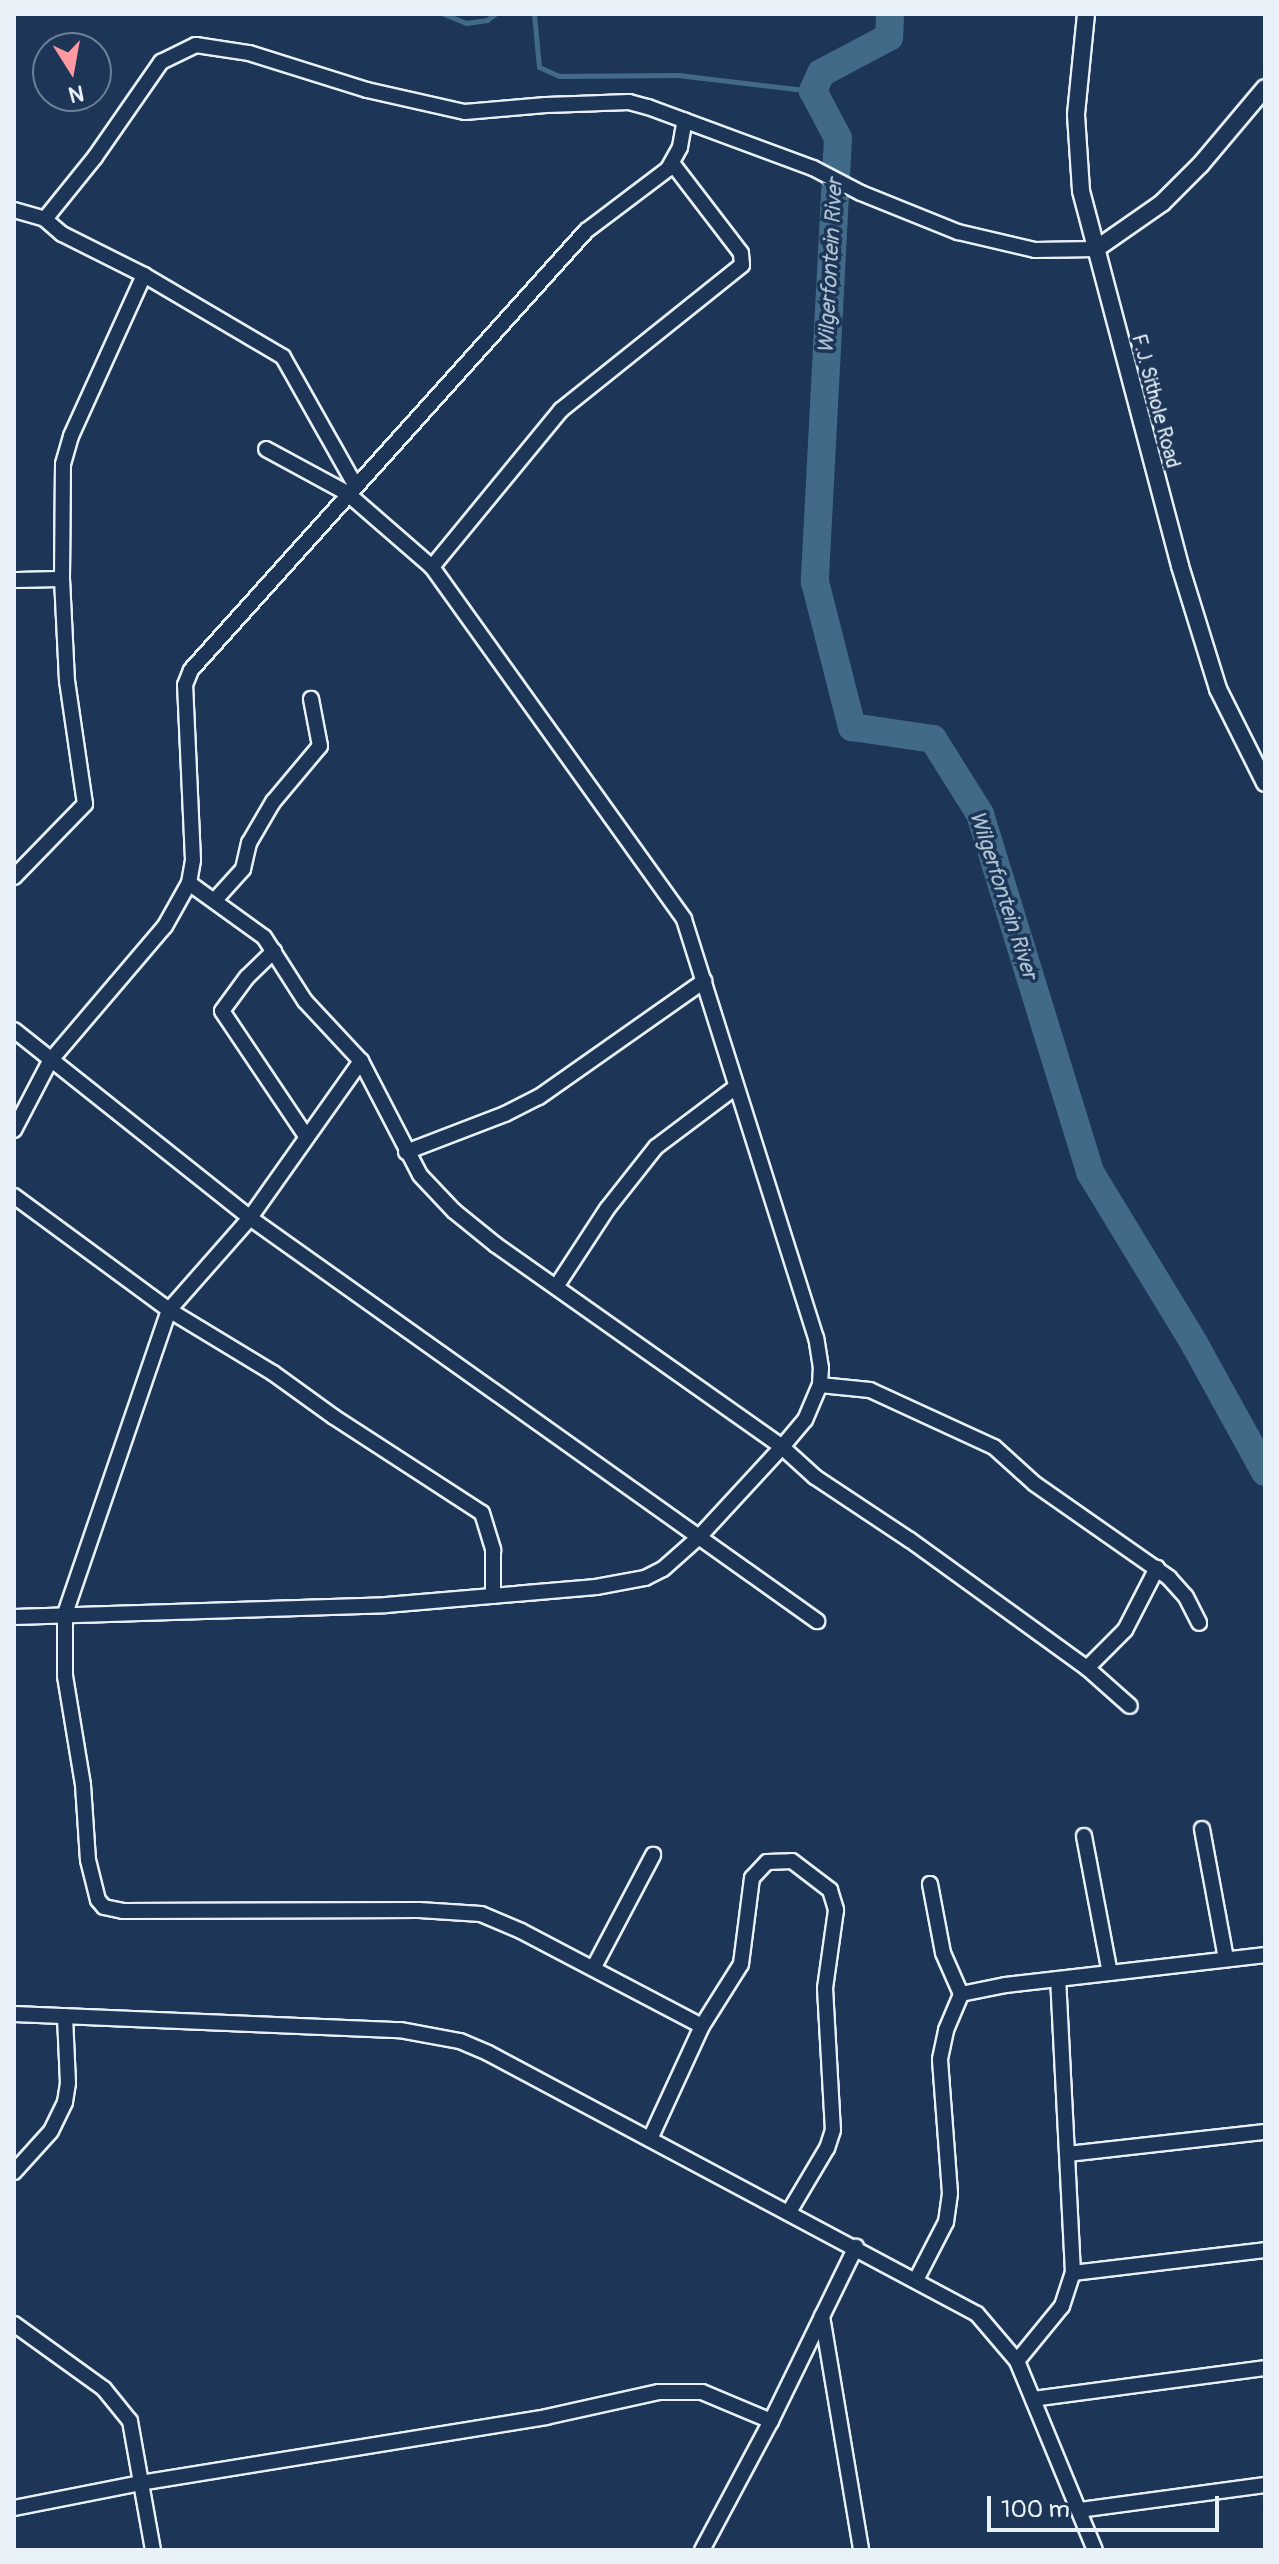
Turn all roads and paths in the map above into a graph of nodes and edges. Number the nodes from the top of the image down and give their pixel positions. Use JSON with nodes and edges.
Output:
{"nodes":[{"id":1,"x":1086,"y":14,"type":"edge"},
{"id":2,"x":1265,"y":88,"type":"edge"},
{"id":3,"x":685,"y":120,"type":"junction"},
{"id":4,"x":672,"y":163,"type":"junction"},
{"id":5,"x":14,"y":210,"type":"edge"},
{"id":6,"x":45,"y":219,"type":"junction"},
{"id":7,"x":1096,"y":249,"type":"junction"},
{"id":8,"x":144,"y":275,"type":"junction"},
{"id":9,"x":266,"y":449,"type":"dead end"},
{"id":10,"x":351,"y":489,"type":"junction"},
{"id":11,"x":432,"y":567,"type":"junction"},
{"id":12,"x":62,"y":579,"type":"junction"},
{"id":13,"x":14,"y":580,"type":"edge"},
{"id":14,"x":311,"y":699,"type":"dead end"},
{"id":15,"x":1265,"y":783,"type":"edge"},
{"id":16,"x":14,"y":877,"type":"edge"},
{"id":17,"x":189,"y":883,"type":"junction"},
{"id":18,"x":215,"y":900,"type":"junction"},
{"id":19,"x":274,"y":951,"type":"junction"},
{"id":20,"x":704,"y":981,"type":"junction"},
{"id":21,"x":14,"y":1030,"type":"edge"},
{"id":22,"x":50,"y":1061,"type":"junction"},
{"id":23,"x":361,"y":1061,"type":"junction"},
{"id":24,"x":736,"y":1087,"type":"junction"},
{"id":25,"x":14,"y":1130,"type":"edge"},
{"id":26,"x":306,"y":1136,"type":"junction"},
{"id":27,"x":406,"y":1152,"type":"junction"},
{"id":28,"x":14,"y":1196,"type":"edge"},
{"id":29,"x":250,"y":1218,"type":"junction"},
{"id":30,"x":556,"y":1287,"type":"junction"},
{"id":31,"x":169,"y":1310,"type":"junction"},
{"id":32,"x":820,"y":1385,"type":"junction"},
{"id":33,"x":782,"y":1447,"type":"junction"},
{"id":34,"x":699,"y":1537,"type":"junction"},
{"id":35,"x":1157,"y":1568,"type":"junction"},
{"id":36,"x":493,"y":1596,"type":"junction"},
{"id":37,"x":65,"y":1613,"type":"junction"},
{"id":38,"x":14,"y":1617,"type":"edge"},
{"id":39,"x":817,"y":1621,"type":"dead end"},
{"id":40,"x":1199,"y":1623,"type":"dead end"},
{"id":41,"x":1087,"y":1668,"type":"junction"},
{"id":42,"x":1130,"y":1706,"type":"dead end"},
{"id":43,"x":1202,"y":1829,"type":"dead end"},
{"id":44,"x":1084,"y":1836,"type":"dead end"},
{"id":45,"x":653,"y":1855,"type":"dead end"},
{"id":46,"x":930,"y":1884,"type":"dead end"},
{"id":47,"x":1265,"y":1955,"type":"edge"},
{"id":48,"x":1226,"y":1959,"type":"junction"},
{"id":49,"x":594,"y":1967,"type":"junction"},
{"id":50,"x":1110,"y":1973,"type":"junction"},
{"id":51,"x":1058,"y":1979,"type":"junction"},
{"id":52,"x":961,"y":1994,"type":"junction"},
{"id":53,"x":14,"y":2014,"type":"edge"},
{"id":54,"x":65,"y":2016,"type":"junction"},
{"id":55,"x":702,"y":2026,"type":"junction"},
{"id":56,"x":1265,"y":2132,"type":"edge"},
{"id":57,"x":650,"y":2139,"type":"junction"},
{"id":58,"x":1068,"y":2154,"type":"junction"},
{"id":59,"x":14,"y":2172,"type":"edge"},
{"id":60,"x":789,"y":2212,"type":"junction"},
{"id":61,"x":856,"y":2247,"type":"junction"},
{"id":62,"x":1265,"y":2250,"type":"edge"},
{"id":63,"x":1073,"y":2273,"type":"junction"},
{"id":64,"x":916,"y":2280,"type":"junction"},
{"id":65,"x":822,"y":2316,"type":"junction"},
{"id":66,"x":14,"y":2324,"type":"edge"},
{"id":67,"x":1017,"y":2361,"type":"junction"},
{"id":68,"x":1265,"y":2368,"type":"edge"},
{"id":69,"x":1033,"y":2399,"type":"junction"},
{"id":70,"x":771,"y":2421,"type":"junction"},
{"id":71,"x":140,"y":2483,"type":"junction"},
{"id":72,"x":1265,"y":2485,"type":"edge"},
{"id":73,"x":14,"y":2508,"type":"edge"},
{"id":74,"x":1080,"y":2510,"type":"junction"},
{"id":75,"x":153,"y":2550,"type":"edge"},
{"id":76,"x":702,"y":2550,"type":"edge"},
{"id":77,"x":861,"y":2550,"type":"edge"},
{"id":78,"x":1095,"y":2550,"type":"edge"}],
"edges":[{"from":1,"to":7,"type":"street","name":"F.J. Sithole Road"},
{"from":2,"to":7,"type":"street"},
{"from":3,"to":4,"type":"street"},
{"from":3,"to":6,"type":"street"},
{"from":3,"to":7,"type":"street"},
{"from":4,"to":10,"type":"street"},
{"from":4,"to":11,"type":"street"},
{"from":5,"to":6,"type":"street"},
{"from":6,"to":8,"type":"street"},
{"from":7,"to":15,"type":"street","name":"F.J. Sithole Road"},
{"from":8,"to":10,"type":"street"},
{"from":8,"to":12,"type":"street"},
{"from":9,"to":10,"type":"street"},
{"from":10,"to":11,"type":"street"},
{"from":10,"to":17,"type":"street"},
{"from":11,"to":20,"type":"street"},
{"from":12,"to":13,"type":"street"},
{"from":12,"to":16,"type":"street"},
{"from":14,"to":18,"type":"street"},
{"from":17,"to":18,"type":"street"},
{"from":17,"to":22,"type":"street"},
{"from":18,"to":19,"type":"street"},
{"from":19,"to":23,"type":"street"},
{"from":19,"to":26,"type":"street"},
{"from":20,"to":24,"type":"street"},
{"from":20,"to":27,"type":"street"},
{"from":21,"to":22,"type":"street"},
{"from":22,"to":25,"type":"street"},
{"from":22,"to":29,"type":"street"},
{"from":23,"to":26,"type":"street"},
{"from":23,"to":27,"type":"street"},
{"from":24,"to":30,"type":"street"},
{"from":24,"to":32,"type":"street"},
{"from":26,"to":29,"type":"street"},
{"from":27,"to":30,"type":"street"},
{"from":28,"to":31,"type":"street"},
{"from":29,"to":31,"type":"street"},
{"from":29,"to":34,"type":"street"},
{"from":30,"to":33,"type":"street"},
{"from":31,"to":36,"type":"street"},
{"from":31,"to":37,"type":"street"},
{"from":32,"to":33,"type":"street"},
{"from":32,"to":35,"type":"street"},
{"from":33,"to":34,"type":"street"},
{"from":33,"to":41,"type":"street"},
{"from":34,"to":36,"type":"street"},
{"from":34,"to":39,"type":"street"},
{"from":35,"to":40,"type":"street"},
{"from":35,"to":41,"type":"street"},
{"from":36,"to":37,"type":"street"},
{"from":37,"to":38,"type":"street"},
{"from":37,"to":49,"type":"street"},
{"from":41,"to":42,"type":"street"},
{"from":43,"to":48,"type":"street"},
{"from":44,"to":50,"type":"street"},
{"from":45,"to":49,"type":"street"},
{"from":46,"to":52,"type":"street"},
{"from":47,"to":48,"type":"street"},
{"from":48,"to":50,"type":"street"},
{"from":49,"to":55,"type":"street"},
{"from":50,"to":51,"type":"street"},
{"from":51,"to":52,"type":"street"},
{"from":51,"to":58,"type":"street"},
{"from":52,"to":64,"type":"street"},
{"from":53,"to":54,"type":"street"},
{"from":54,"to":57,"type":"street"},
{"from":54,"to":59,"type":"street"},
{"from":55,"to":57,"type":"street"},
{"from":55,"to":60,"type":"street"},
{"from":56,"to":58,"type":"street"},
{"from":57,"to":60,"type":"street"},
{"from":58,"to":63,"type":"street"},
{"from":60,"to":61,"type":"street"},
{"from":61,"to":64,"type":"street"},
{"from":61,"to":65,"type":"street"},
{"from":62,"to":63,"type":"street"},
{"from":63,"to":67,"type":"street"},
{"from":64,"to":67,"type":"street"},
{"from":65,"to":70,"type":"street"},
{"from":65,"to":77,"type":"street"},
{"from":66,"to":71,"type":"street"},
{"from":67,"to":69,"type":"street"},
{"from":68,"to":69,"type":"street"},
{"from":69,"to":74,"type":"street"},
{"from":70,"to":71,"type":"street"},
{"from":70,"to":76,"type":"street"},
{"from":71,"to":73,"type":"street"},
{"from":71,"to":75,"type":"street"},
{"from":72,"to":74,"type":"street"},
{"from":74,"to":78,"type":"street"}]}
